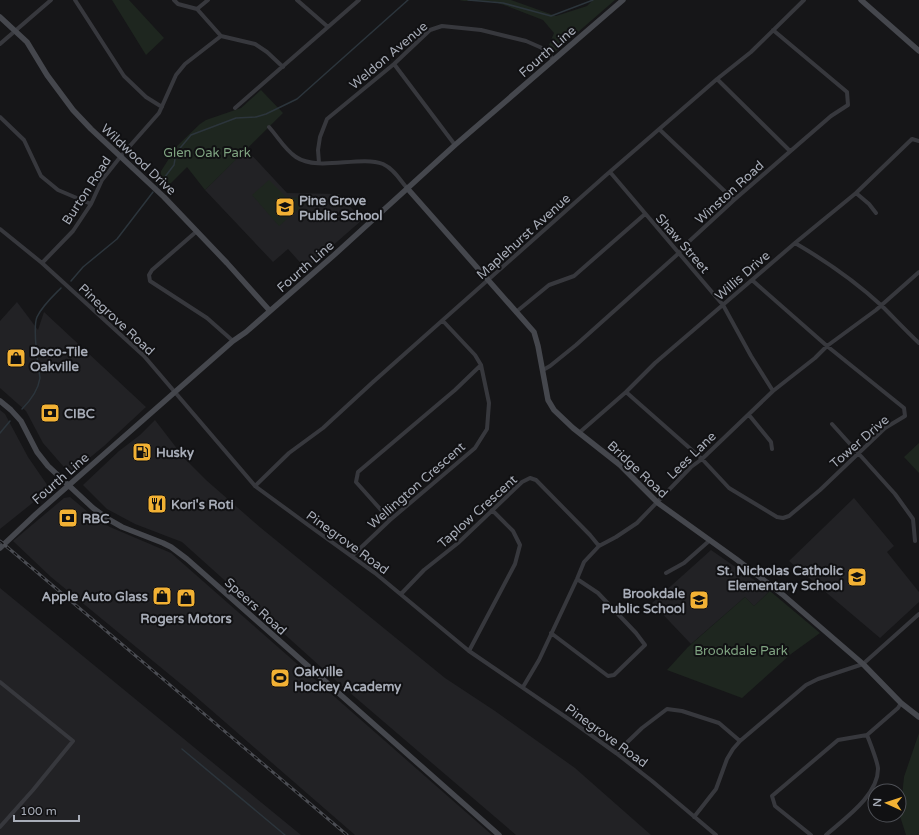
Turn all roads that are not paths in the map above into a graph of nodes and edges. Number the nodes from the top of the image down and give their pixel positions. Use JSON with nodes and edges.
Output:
{"nodes":[{"id":1,"x":51,"y":0,"type":"edge"},
{"id":2,"x":75,"y":0,"type":"edge"},
{"id":3,"x":174,"y":0,"type":"edge"},
{"id":4,"x":208,"y":0,"type":"edge"},
{"id":5,"x":297,"y":0,"type":"edge"},
{"id":6,"x":360,"y":0,"type":"edge"},
{"id":7,"x":623,"y":0,"type":"edge"},
{"id":8,"x":804,"y":0,"type":"edge"},
{"id":9,"x":861,"y":0,"type":"edge"},
{"id":10,"x":197,"y":9,"type":"junction"},
{"id":11,"x":0,"y":17,"type":"edge"},
{"id":12,"x":328,"y":27,"type":"junction"},
{"id":13,"x":774,"y":30,"type":"junction"},
{"id":14,"x":15,"y":31,"type":"junction"},
{"id":15,"x":221,"y":36,"type":"junction"},
{"id":16,"x":0,"y":44,"type":"edge"},
{"id":17,"x":919,"y":52,"type":"edge"},
{"id":18,"x":554,"y":60,"type":"junction"},
{"id":19,"x":394,"y":64,"type":"junction"},
{"id":20,"x":283,"y":67,"type":"junction"},
{"id":21,"x":717,"y":79,"type":"junction"},
{"id":22,"x":162,"y":108,"type":"junction"},
{"id":23,"x":235,"y":108,"type":"dead end"},
{"id":24,"x":0,"y":117,"type":"edge"},
{"id":25,"x":269,"y":127,"type":"dead end"},
{"id":26,"x":659,"y":130,"type":"junction"},
{"id":27,"x":919,"y":141,"type":"edge"},
{"id":28,"x":455,"y":145,"type":"junction"},
{"id":29,"x":790,"y":151,"type":"junction"},
{"id":30,"x":120,"y":156,"type":"junction"},
{"id":31,"x":319,"y":163,"type":"junction"},
{"id":32,"x":610,"y":172,"type":"junction"},
{"id":33,"x":407,"y":188,"type":"junction"},
{"id":34,"x":856,"y":193,"type":"junction"},
{"id":35,"x":734,"y":200,"type":"junction"},
{"id":36,"x":91,"y":204,"type":"junction"},
{"id":37,"x":876,"y":213,"type":"dead end"},
{"id":38,"x":645,"y":214,"type":"junction"},
{"id":39,"x":0,"y":229,"type":"edge"},
{"id":40,"x":197,"y":231,"type":"junction"},
{"id":41,"x":795,"y":243,"type":"junction"},
{"id":42,"x":679,"y":253,"type":"junction"},
{"id":43,"x":42,"y":263,"type":"junction"},
{"id":44,"x":919,"y":272,"type":"edge"},
{"id":45,"x":488,"y":280,"type":"junction"},
{"id":46,"x":752,"y":280,"type":"junction"},
{"id":47,"x":723,"y":305,"type":"junction"},
{"id":48,"x":881,"y":305,"type":"junction"},
{"id":49,"x":270,"y":311,"type":"junction"},
{"id":50,"x":516,"y":312,"type":"junction"},
{"id":51,"x":444,"y":321,"type":"junction"},
{"id":52,"x":233,"y":342,"type":"junction"},
{"id":53,"x":919,"y":342,"type":"edge"},
{"id":54,"x":828,"y":346,"type":"junction"},
{"id":55,"x":481,"y":365,"type":"junction"},
{"id":56,"x":543,"y":370,"type":"junction"},
{"id":57,"x":773,"y":391,"type":"junction"},
{"id":58,"x":626,"y":392,"type":"junction"},
{"id":59,"x":174,"y":393,"type":"junction"},
{"id":60,"x":0,"y":401,"type":"edge"},
{"id":61,"x":748,"y":415,"type":"junction"},
{"id":62,"x":832,"y":424,"type":"dead end"},
{"id":63,"x":580,"y":432,"type":"junction"},
{"id":64,"x":772,"y":449,"type":"dead end"},
{"id":65,"x":858,"y":453,"type":"junction"},
{"id":66,"x":702,"y":459,"type":"junction"},
{"id":67,"x":68,"y":486,"type":"junction"},
{"id":68,"x":255,"y":486,"type":"junction"},
{"id":69,"x":658,"y":503,"type":"junction"},
{"id":70,"x":492,"y":510,"type":"junction"},
{"id":71,"x":390,"y":520,"type":"junction"},
{"id":72,"x":709,"y":541,"type":"junction"},
{"id":73,"x":915,"y":541,"type":"dead end"},
{"id":74,"x":599,"y":546,"type":"junction"},
{"id":75,"x":0,"y":548,"type":"edge"},
{"id":76,"x":352,"y":556,"type":"junction"},
{"id":77,"x":666,"y":573,"type":"dead end"},
{"id":78,"x":578,"y":579,"type":"junction"},
{"id":79,"x":401,"y":594,"type":"junction"},
{"id":80,"x":919,"y":614,"type":"edge"},
{"id":81,"x":551,"y":633,"type":"junction"},
{"id":82,"x":469,"y":651,"type":"junction"},
{"id":83,"x":863,"y":664,"type":"junction"},
{"id":84,"x":0,"y":682,"type":"edge"},
{"id":85,"x":523,"y":687,"type":"junction"},
{"id":86,"x":901,"y":703,"type":"junction"},
{"id":87,"x":919,"y":717,"type":"edge"},
{"id":88,"x":867,"y":735,"type":"junction"},
{"id":89,"x":740,"y":741,"type":"junction"},
{"id":90,"x":616,"y":753,"type":"junction"},
{"id":91,"x":694,"y":817,"type":"junction"},
{"id":92,"x":0,"y":827,"type":"edge"},
{"id":93,"x":499,"y":835,"type":"edge"},
{"id":94,"x":716,"y":835,"type":"edge"},
{"id":95,"x":811,"y":835,"type":"edge"},
{"id":96,"x":826,"y":835,"type":"edge"}],
"edges":[{"from":1,"to":14,"type":"street"},
{"from":2,"to":22,"type":"street"},
{"from":3,"to":10,"type":"street"},
{"from":4,"to":10,"type":"street"},
{"from":5,"to":12,"type":"street"},
{"from":6,"to":12,"type":"street"},
{"from":7,"to":18,"type":"street","name":"Fourth Line"},
{"from":8,"to":13,"type":"street","name":"Maplehurst Avenue"},
{"from":9,"to":17,"type":"street"},
{"from":10,"to":15,"type":"street"},
{"from":11,"to":14,"type":"street","name":"Wildwood Drive"},
{"from":12,"to":20,"type":"street"},
{"from":13,"to":21,"type":"street","name":"Maplehurst Avenue"},
{"from":13,"to":29,"type":"street","name":"Winston Road"},
{"from":14,"to":16,"type":"street"},
{"from":14,"to":30,"type":"street","name":"Wildwood Drive"},
{"from":15,"to":20,"type":"street"},
{"from":15,"to":22,"type":"street","name":"Burton Road"},
{"from":18,"to":19,"type":"street","name":"Weldon Avenue"},
{"from":18,"to":28,"type":"street","name":"Fourth Line"},
{"from":19,"to":28,"type":"street"},
{"from":19,"to":31,"type":"street","name":"Weldon Avenue"},
{"from":20,"to":23,"type":"street"},
{"from":21,"to":26,"type":"street","name":"Maplehurst Avenue"},
{"from":21,"to":29,"type":"street"},
{"from":22,"to":30,"type":"street","name":"Burton Road"},
{"from":24,"to":36,"type":"street"},
{"from":25,"to":31,"type":"street"},
{"from":26,"to":32,"type":"street","name":"Maplehurst Avenue"},
{"from":26,"to":35,"type":"street"},
{"from":27,"to":34,"type":"street","name":"Willis Drive"},
{"from":28,"to":33,"type":"street","name":"Fourth Line"},
{"from":29,"to":35,"type":"street","name":"Winston Road"},
{"from":30,"to":36,"type":"street","name":"Burton Road"},
{"from":30,"to":40,"type":"street","name":"Wildwood Drive"},
{"from":31,"to":33,"type":"street"},
{"from":32,"to":38,"type":"street","name":"Shaw Street"},
{"from":32,"to":45,"type":"street","name":"Maplehurst Avenue"},
{"from":33,"to":45,"type":"street","name":"Bridge Road"},
{"from":33,"to":49,"type":"street","name":"Fourth Line"},
{"from":34,"to":37,"type":"street"},
{"from":34,"to":41,"type":"street","name":"Willis Drive"},
{"from":35,"to":42,"type":"street","name":"Winston Road"},
{"from":36,"to":43,"type":"street","name":"Burton Road"},
{"from":38,"to":42,"type":"street","name":"Shaw Street"},
{"from":38,"to":50,"type":"street"},
{"from":39,"to":43,"type":"street","name":"Pinegrove Road"},
{"from":40,"to":49,"type":"street","name":"Wildwood Drive"},
{"from":40,"to":52,"type":"street"},
{"from":41,"to":46,"type":"street","name":"Willis Drive"},
{"from":41,"to":48,"type":"street"},
{"from":42,"to":47,"type":"street","name":"Shaw Street"},
{"from":42,"to":56,"type":"street","name":"Winston Road"},
{"from":43,"to":59,"type":"street","name":"Pinegrove Road"},
{"from":44,"to":48,"type":"street","name":"Lees Lane"},
{"from":45,"to":50,"type":"street","name":"Bridge Road"},
{"from":45,"to":51,"type":"street","name":"Maplehurst Avenue"},
{"from":46,"to":47,"type":"street","name":"Willis Drive"},
{"from":46,"to":54,"type":"street"},
{"from":47,"to":57,"type":"street","name":"Shaw Street"},
{"from":47,"to":58,"type":"street","name":"Willis Drive"},
{"from":48,"to":53,"type":"street"},
{"from":48,"to":54,"type":"street","name":"Lees Lane"},
{"from":49,"to":52,"type":"street","name":"Fourth Line"},
{"from":50,"to":56,"type":"street","name":"Bridge Road"},
{"from":51,"to":55,"type":"street","name":"Wellington Crescent"},
{"from":51,"to":68,"type":"street","name":"Maplehurst Avenue"},
{"from":52,"to":59,"type":"street","name":"Fourth Line"},
{"from":54,"to":57,"type":"street","name":"Lees Lane"},
{"from":54,"to":65,"type":"street","name":"Tower Drive"},
{"from":55,"to":71,"type":"street","name":"Wellington Crescent"},
{"from":55,"to":71,"type":"street"},
{"from":56,"to":63,"type":"street","name":"Bridge Road"},
{"from":57,"to":61,"type":"street","name":"Lees Lane"},
{"from":58,"to":63,"type":"street","name":"Willis Drive"},
{"from":58,"to":66,"type":"street"},
{"from":59,"to":67,"type":"street","name":"Fourth Line"},
{"from":59,"to":68,"type":"street","name":"Pinegrove Road"},
{"from":60,"to":67,"type":"street","name":"Speers Road"},
{"from":61,"to":64,"type":"street"},
{"from":61,"to":66,"type":"street","name":"Lees Lane"},
{"from":62,"to":65,"type":"street"},
{"from":63,"to":69,"type":"street","name":"Bridge Road"},
{"from":65,"to":66,"type":"street","name":"Tower Drive"},
{"from":65,"to":73,"type":"street"},
{"from":66,"to":69,"type":"street","name":"Lees Lane"},
{"from":67,"to":75,"type":"street","name":"Fourth Line"},
{"from":67,"to":93,"type":"street","name":"Speers Road"},
{"from":68,"to":76,"type":"street","name":"Pinegrove Road"},
{"from":69,"to":72,"type":"street","name":"Bridge Road"},
{"from":69,"to":74,"type":"street","name":"Lees Lane"},
{"from":70,"to":74,"type":"street","name":"Taplow Crescent"},
{"from":70,"to":79,"type":"street","name":"Taplow Crescent"},
{"from":70,"to":82,"type":"street"},
{"from":71,"to":76,"type":"street","name":"Wellington Crescent"},
{"from":72,"to":77,"type":"street"},
{"from":72,"to":83,"type":"street","name":"Bridge Road"},
{"from":74,"to":78,"type":"street","name":"Lees Lane"},
{"from":76,"to":79,"type":"street","name":"Pinegrove Road"},
{"from":78,"to":81,"type":"street","name":"Lees Lane"},
{"from":78,"to":81,"type":"street"},
{"from":79,"to":82,"type":"street","name":"Pinegrove Road"},
{"from":80,"to":83,"type":"street"},
{"from":81,"to":85,"type":"street","name":"Lees Lane"},
{"from":82,"to":85,"type":"street","name":"Pinegrove Road"},
{"from":83,"to":86,"type":"street","name":"Bridge Road"},
{"from":83,"to":89,"type":"street"},
{"from":84,"to":92,"type":"street"},
{"from":85,"to":90,"type":"street","name":"Pinegrove Road"},
{"from":86,"to":87,"type":"street","name":"Bridge Road"},
{"from":86,"to":88,"type":"street"},
{"from":88,"to":95,"type":"street"},
{"from":88,"to":96,"type":"street"},
{"from":89,"to":90,"type":"street"},
{"from":89,"to":91,"type":"street"},
{"from":90,"to":91,"type":"street","name":"Pinegrove Road"},
{"from":91,"to":94,"type":"street","name":"Pinegrove Road"}]}
